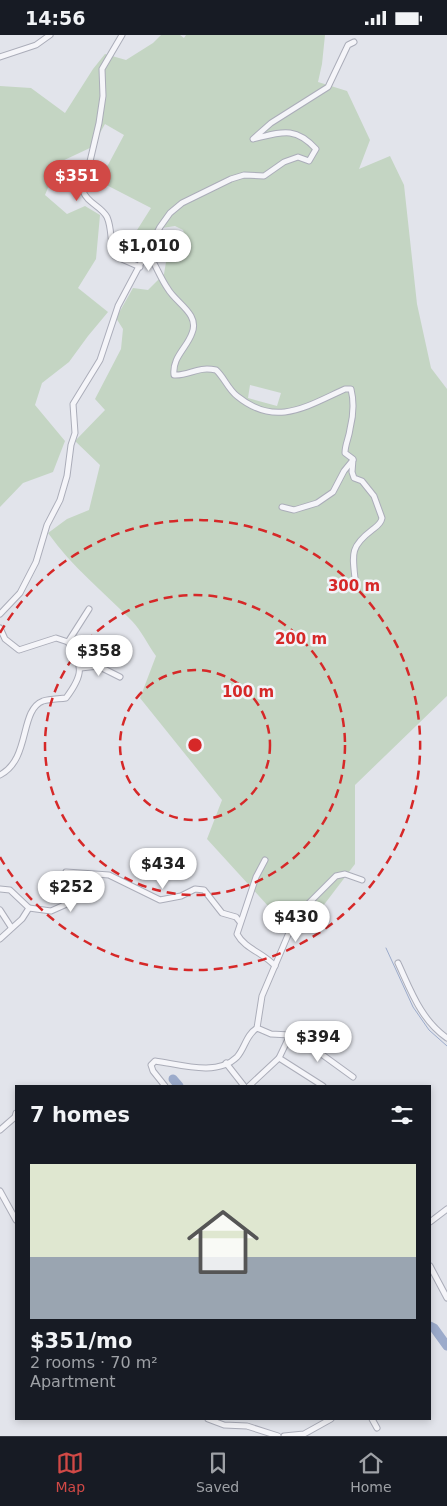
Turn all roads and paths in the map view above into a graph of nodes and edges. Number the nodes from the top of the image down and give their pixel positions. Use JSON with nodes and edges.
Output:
{"nodes":[{"id":1,"x":50,"y":35,"type":"edge"},
{"id":2,"x":122,"y":35,"type":"edge"},
{"id":3,"x":354,"y":43,"type":"dead end"},
{"id":4,"x":0,"y":57,"type":"edge"},
{"id":5,"x":146,"y":256,"type":"junction"},
{"id":6,"x":140,"y":267,"type":"junction"},
{"id":7,"x":353,"y":459,"type":"junction"},
{"id":8,"x":282,"y":507,"type":"dead end"},
{"id":9,"x":355,"y":577,"type":"dead end"},
{"id":10,"x":89,"y":609,"type":"dead end"},
{"id":11,"x":0,"y":614,"type":"edge"},
{"id":12,"x":0,"y":628,"type":"edge"},
{"id":13,"x":68,"y":642,"type":"junction"},
{"id":14,"x":81,"y":668,"type":"junction"},
{"id":15,"x":120,"y":677,"type":"dead end"},
{"id":16,"x":0,"y":775,"type":"edge"},
{"id":17,"x":266,"y":860,"type":"dead end"},
{"id":18,"x":362,"y":881,"type":"dead end"},
{"id":19,"x":0,"y":889,"type":"edge"},
{"id":20,"x":29,"y":908,"type":"junction"},
{"id":21,"x":0,"y":910,"type":"edge"},
{"id":22,"x":240,"y":923,"type":"junction"},
{"id":23,"x":11,"y":927,"type":"junction"},
{"id":24,"x":0,"y":939,"type":"edge"},
{"id":25,"x":398,"y":963,"type":"dead end"},
{"id":26,"x":275,"y":966,"type":"junction"},
{"id":27,"x":257,"y":1028,"type":"junction"},
{"id":28,"x":290,"y":1035,"type":"junction"},
{"id":29,"x":447,"y":1038,"type":"edge"},
{"id":30,"x":279,"y":1058,"type":"junction"},
{"id":31,"x":226,"y":1063,"type":"junction"},
{"id":32,"x":353,"y":1077,"type":"dead end"},
{"id":33,"x":164,"y":1085,"type":"edge"},
{"id":34,"x":243,"y":1085,"type":"edge"},
{"id":35,"x":250,"y":1085,"type":"edge"},
{"id":36,"x":321,"y":1085,"type":"edge"},
{"id":37,"x":15,"y":1117,"type":"edge"},
{"id":38,"x":0,"y":1130,"type":"edge"},
{"id":39,"x":0,"y":1191,"type":"edge"},
{"id":40,"x":447,"y":1209,"type":"edge"},
{"id":41,"x":15,"y":1218,"type":"edge"},
{"id":42,"x":431,"y":1221,"type":"edge"},
{"id":43,"x":431,"y":1268,"type":"edge"},
{"id":44,"x":447,"y":1298,"type":"edge"},
{"id":45,"x":211,"y":1420,"type":"edge"},
{"id":46,"x":328,"y":1420,"type":"edge"},
{"id":47,"x":372,"y":1420,"type":"edge"},
{"id":48,"x":376,"y":1428,"type":"dead end"},
{"id":49,"x":311,"y":1431,"type":"junction"},
{"id":50,"x":278,"y":1436,"type":"edge"},
{"id":51,"x":284,"y":1436,"type":"edge"},
{"id":52,"x":317,"y":1436,"type":"edge"}],
"edges":[{"from":1,"to":4,"type":"street"},
{"from":2,"to":6,"type":"street"},
{"from":3,"to":5,"type":"street"},
{"from":5,"to":6,"type":"street"},
{"from":5,"to":7,"type":"street"},
{"from":6,"to":11,"type":"street"},
{"from":7,"to":8,"type":"street"},
{"from":7,"to":9,"type":"street"},
{"from":10,"to":13,"type":"street"},
{"from":12,"to":13,"type":"street"},
{"from":13,"to":14,"type":"street"},
{"from":14,"to":15,"type":"street"},
{"from":14,"to":16,"type":"street"},
{"from":17,"to":22,"type":"street"},
{"from":18,"to":26,"type":"street"},
{"from":19,"to":20,"type":"street"},
{"from":20,"to":22,"type":"street"},
{"from":20,"to":23,"type":"street"},
{"from":21,"to":23,"type":"street"},
{"from":22,"to":26,"type":"street"},
{"from":23,"to":24,"type":"street"},
{"from":25,"to":29,"type":"street"},
{"from":26,"to":27,"type":"street"},
{"from":27,"to":28,"type":"street"},
{"from":27,"to":31,"type":"street"},
{"from":28,"to":30,"type":"street"},
{"from":28,"to":32,"type":"street"},
{"from":30,"to":35,"type":"street"},
{"from":30,"to":36,"type":"street"},
{"from":31,"to":33,"type":"street"},
{"from":31,"to":34,"type":"street"},
{"from":37,"to":38,"type":"street"},
{"from":39,"to":41,"type":"street"},
{"from":40,"to":42,"type":"street"},
{"from":43,"to":44,"type":"street"},
{"from":45,"to":50,"type":"street"},
{"from":46,"to":49,"type":"street"},
{"from":47,"to":48,"type":"street"},
{"from":49,"to":51,"type":"street"},
{"from":49,"to":52,"type":"street"}]}
